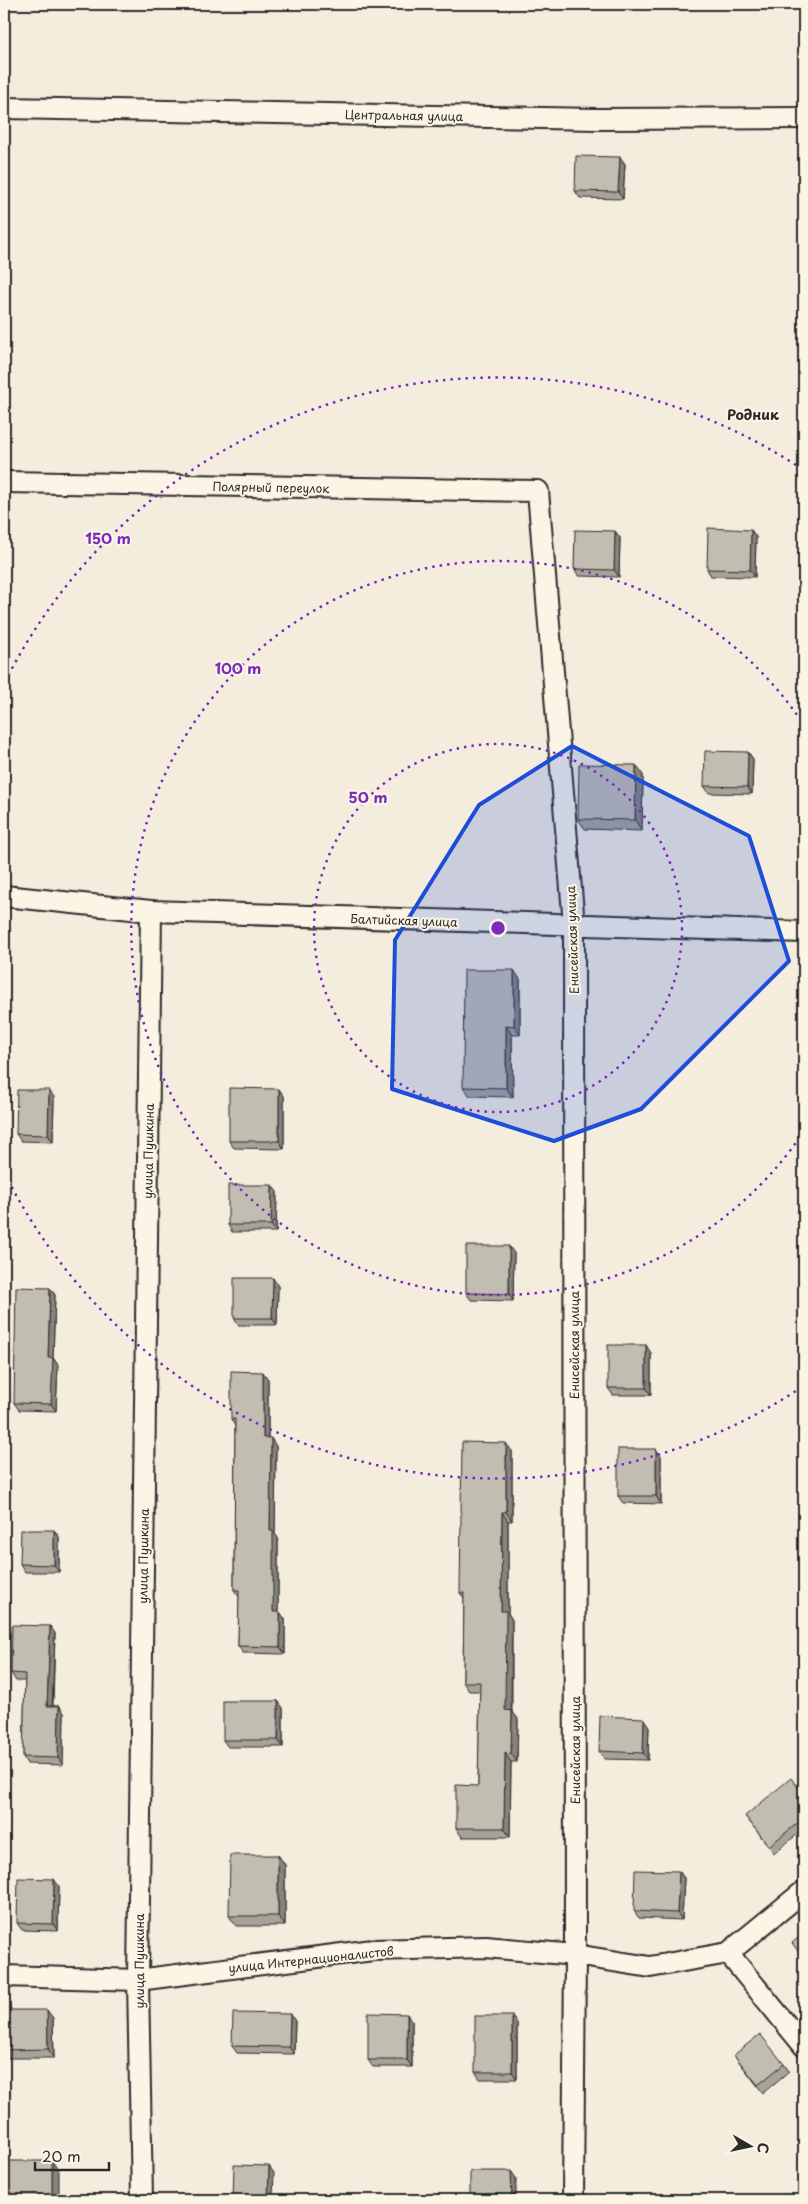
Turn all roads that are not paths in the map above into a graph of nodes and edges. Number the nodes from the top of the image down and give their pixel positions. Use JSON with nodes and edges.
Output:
{"nodes":[{"id":1,"x":4,"y":108,"type":"edge"},
{"id":2,"x":804,"y":118,"type":"edge"},
{"id":3,"x":4,"y":482,"type":"edge"},
{"id":4,"x":538,"y":491,"type":"joint"},
{"id":5,"x":4,"y":896,"type":"edge"},
{"id":6,"x":151,"y":911,"type":"junction"},
{"id":7,"x":574,"y":925,"type":"junction"},
{"id":8,"x":804,"y":932,"type":"edge"},
{"id":9,"x":804,"y":1891,"type":"edge"},
{"id":10,"x":728,"y":1953,"type":"junction"},
{"id":11,"x":575,"y":1955,"type":"junction"},
{"id":12,"x":4,"y":1976,"type":"edge"},
{"id":13,"x":138,"y":1980,"type":"junction"},
{"id":14,"x":804,"y":2046,"type":"edge"},
{"id":15,"x":142,"y":2200,"type":"edge"},
{"id":16,"x":573,"y":2200,"type":"edge"}],
"edges":[{"from":1,"to":2,"type":"street","name":"Центральная улица"},
{"from":3,"to":4,"type":"street","name":"Полярный переулок"},
{"from":4,"to":7,"type":"street","name":"Енисейская улица"},
{"from":5,"to":6,"type":"street","name":"Балтийская улица"},
{"from":6,"to":7,"type":"street","name":"Балтийская улица"},
{"from":6,"to":13,"type":"street","name":"улица Пушкина"},
{"from":7,"to":8,"type":"street","name":"Балтийская улица"},
{"from":7,"to":11,"type":"street","name":"Енисейская улица"},
{"from":9,"to":10,"type":"street","name":"улица Интернационалистов"},
{"from":10,"to":11,"type":"street","name":"улица Интернационалистов"},
{"from":10,"to":14,"type":"street"},
{"from":11,"to":13,"type":"street","name":"улица Интернационалистов"},
{"from":11,"to":16,"type":"street","name":"Енисейская улица"},
{"from":12,"to":13,"type":"street","name":"улица Интернационалистов"},
{"from":13,"to":15,"type":"street","name":"улица Пушкина"}]}
